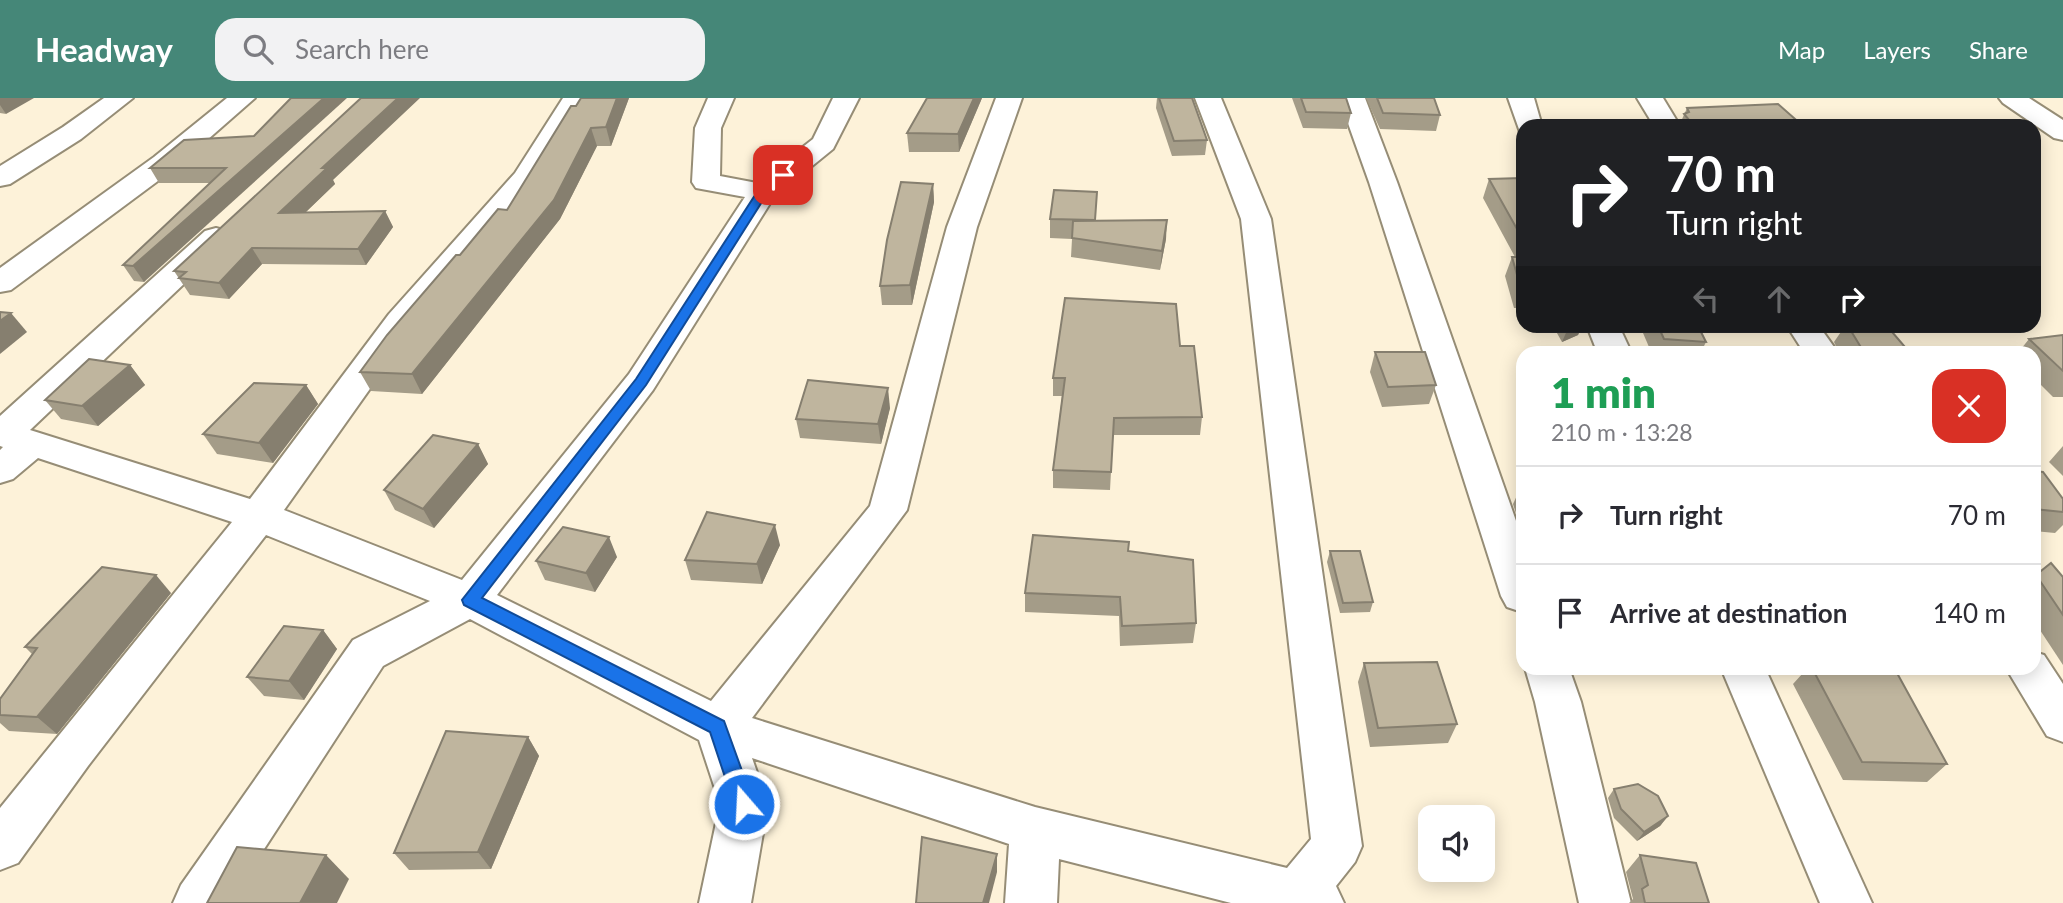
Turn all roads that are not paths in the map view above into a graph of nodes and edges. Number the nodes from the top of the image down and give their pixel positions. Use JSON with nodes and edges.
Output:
{"nodes":[{"id":1,"x":120,"y":98,"type":"edge"},
{"id":2,"x":242,"y":98,"type":"edge"},
{"id":3,"x":576,"y":98,"type":"edge"},
{"id":4,"x":721,"y":98,"type":"edge"},
{"id":5,"x":846,"y":98,"type":"edge"},
{"id":6,"x":1009,"y":98,"type":"edge"},
{"id":7,"x":1208,"y":98,"type":"edge"},
{"id":8,"x":1352,"y":98,"type":"edge"},
{"id":9,"x":1521,"y":98,"type":"edge"},
{"id":10,"x":1650,"y":98,"type":"edge"},
{"id":11,"x":2012,"y":98,"type":"edge"},
{"id":12,"x":1527,"y":119,"type":"edge"},
{"id":13,"x":1663,"y":119,"type":"edge"},
{"id":14,"x":2063,"y":132,"type":"edge"},
{"id":15,"x":0,"y":178,"type":"edge"},
{"id":16,"x":763,"y":192,"type":"junction"},
{"id":17,"x":233,"y":220,"type":"edge"},
{"id":18,"x":0,"y":283,"type":"edge"},
{"id":19,"x":9,"y":444,"type":"edge"},
{"id":20,"x":259,"y":516,"type":"junction"},
{"id":21,"x":1516,"y":578,"type":"edge"},
{"id":22,"x":470,"y":600,"type":"junction"},
{"id":23,"x":1549,"y":675,"type":"edge"},
{"id":24,"x":1746,"y":675,"type":"edge"},
{"id":25,"x":2033,"y":675,"type":"edge"},
{"id":26,"x":2063,"y":722,"type":"edge"},
{"id":27,"x":718,"y":727,"type":"junction"},
{"id":28,"x":1035,"y":830,"type":"junction"},
{"id":29,"x":0,"y":847,"type":"edge"},
{"id":30,"x":1305,"y":900,"type":"edge"},
{"id":31,"x":199,"y":903,"type":"edge"},
{"id":32,"x":725,"y":903,"type":"edge"},
{"id":33,"x":1031,"y":903,"type":"edge"},
{"id":34,"x":1605,"y":903,"type":"edge"},
{"id":35,"x":1846,"y":903,"type":"edge"}],
"edges":[{"from":1,"to":15,"type":"street"},
{"from":2,"to":18,"type":"street"},
{"from":3,"to":20,"type":"street"},
{"from":4,"to":16,"type":"street"},
{"from":5,"to":16,"type":"street"},
{"from":6,"to":27,"type":"street"},
{"from":7,"to":30,"type":"street"},
{"from":8,"to":21,"type":"street"},
{"from":9,"to":12,"type":"street"},
{"from":10,"to":13,"type":"street"},
{"from":11,"to":14,"type":"street"},
{"from":16,"to":22,"type":"street"},
{"from":17,"to":19,"type":"street"},
{"from":19,"to":20,"type":"street"},
{"from":20,"to":22,"type":"street"},
{"from":20,"to":29,"type":"street"},
{"from":22,"to":27,"type":"street"},
{"from":22,"to":31,"type":"street"},
{"from":23,"to":34,"type":"street"},
{"from":24,"to":35,"type":"street"},
{"from":25,"to":26,"type":"street"},
{"from":27,"to":28,"type":"street"},
{"from":27,"to":32,"type":"street"},
{"from":28,"to":30,"type":"street"},
{"from":28,"to":33,"type":"street"}]}
